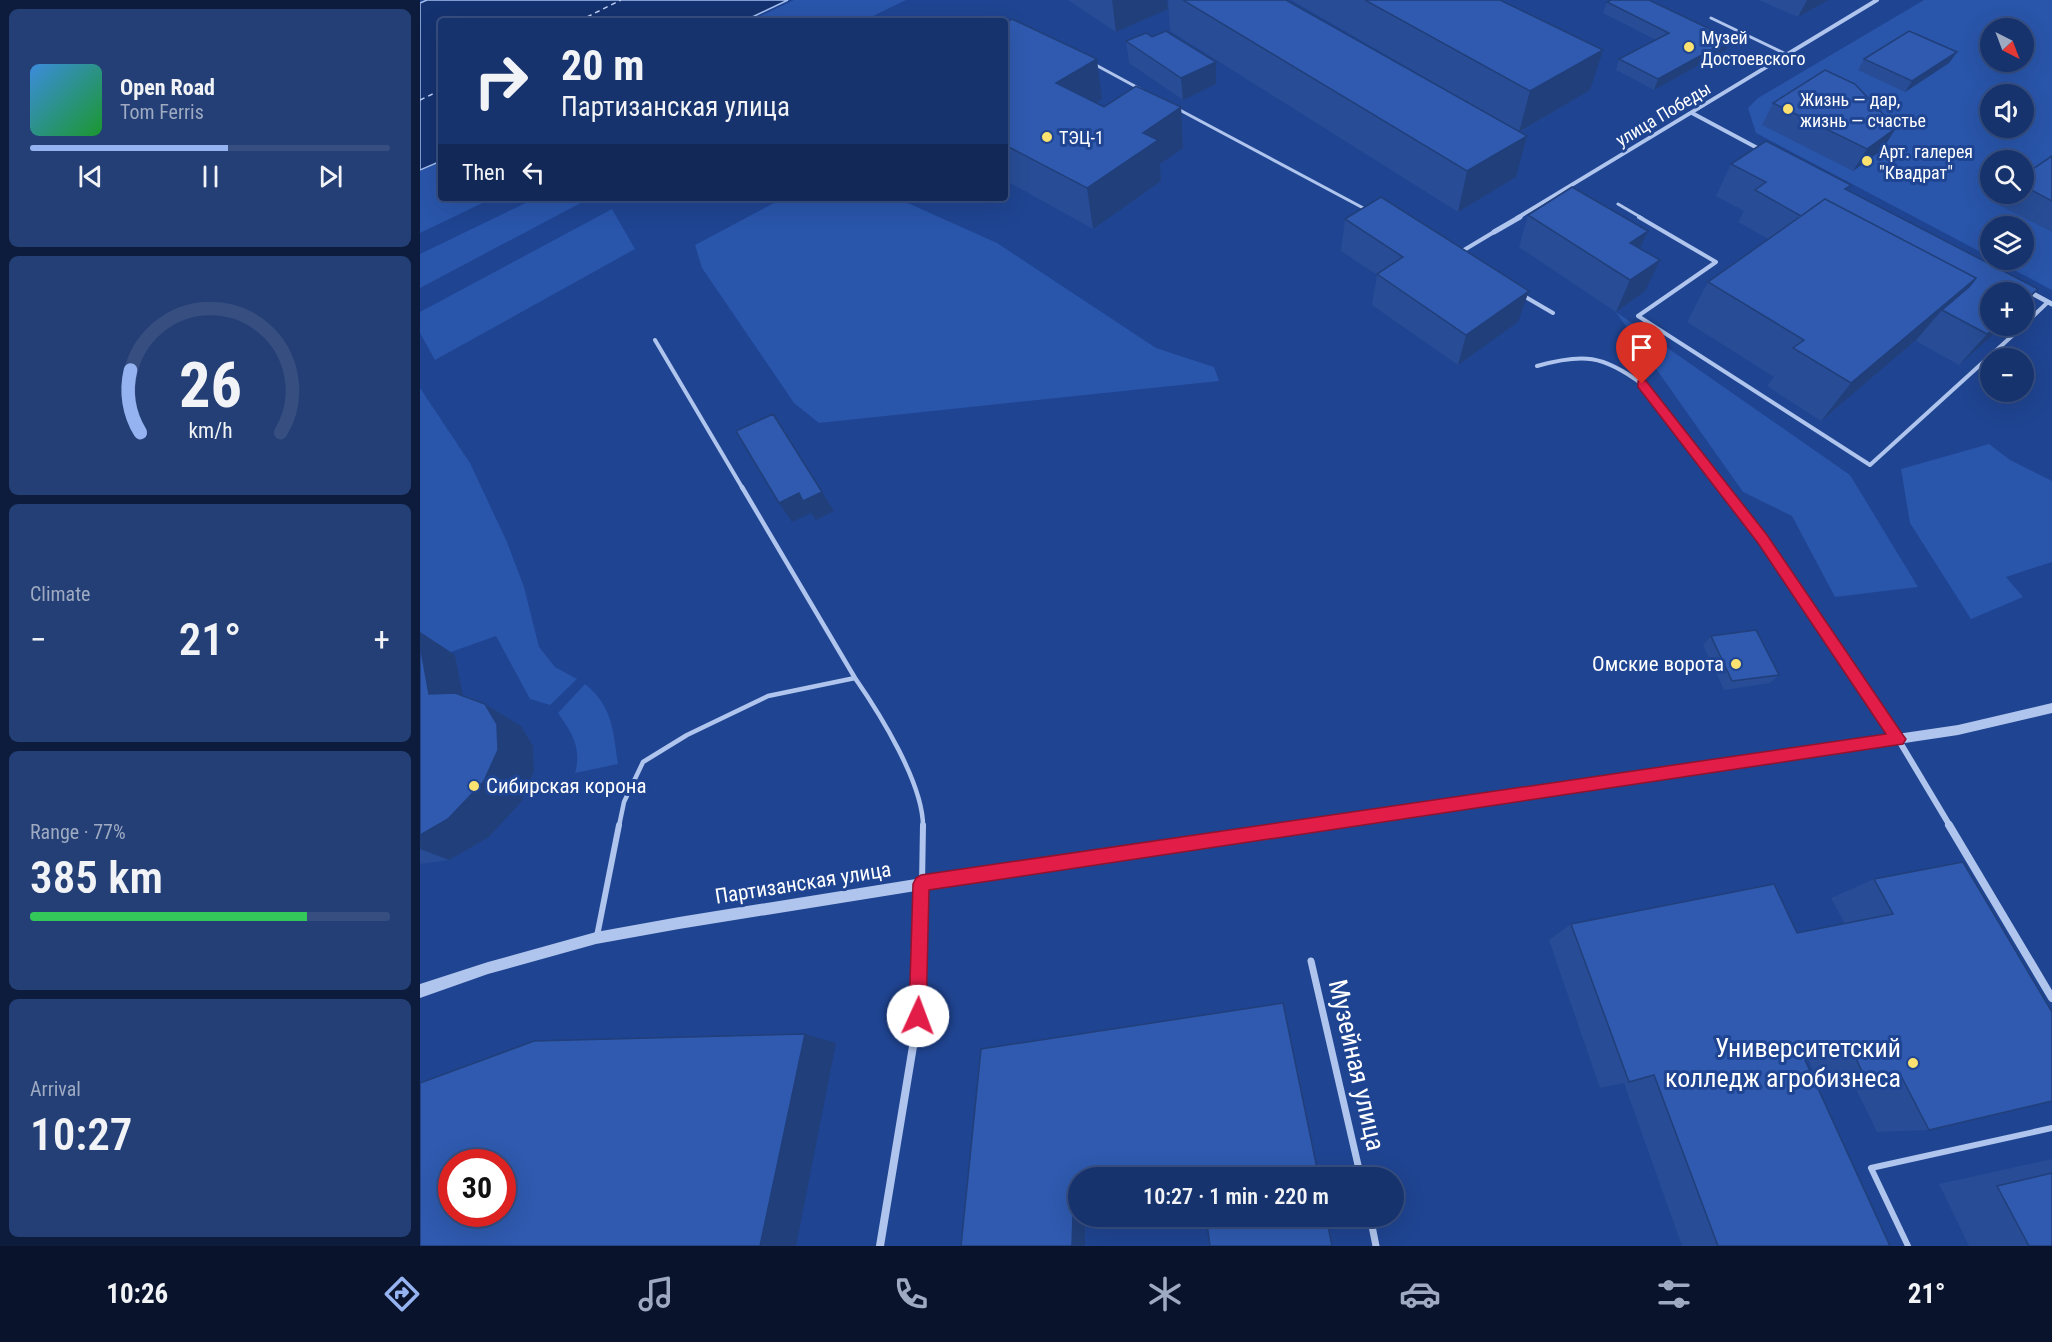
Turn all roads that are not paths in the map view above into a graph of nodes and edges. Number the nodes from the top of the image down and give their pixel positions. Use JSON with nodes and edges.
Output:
{"nodes":[{"id":1,"x":1877,"y":0,"type":"edge"},
{"id":2,"x":1711,"y":18,"type":"dead end"},
{"id":3,"x":1786,"y":54,"type":"junction"},
{"id":4,"x":1093,"y":63,"type":"edge"},
{"id":5,"x":1145,"y":91,"type":"edge"},
{"id":6,"x":1176,"y":107,"type":"edge"},
{"id":7,"x":1692,"y":113,"type":"junction"},
{"id":8,"x":1770,"y":154,"type":"edge"},
{"id":9,"x":1618,"y":204,"type":"dead end"},
{"id":10,"x":1372,"y":212,"type":"edge"},
{"id":11,"x":1494,"y":232,"type":"joint"},
{"id":12,"x":1454,"y":256,"type":"edge"},
{"id":13,"x":1514,"y":290,"type":"edge"},
{"id":14,"x":2034,"y":294,"type":"edge"},
{"id":15,"x":2050,"y":303,"type":"edge"},
{"id":16,"x":1553,"y":313,"type":"dead end"},
{"id":17,"x":2034,"y":316,"type":"edge"},
{"id":18,"x":2011,"y":336,"type":"edge"},
{"id":19,"x":655,"y":340,"type":"dead end"},
{"id":20,"x":1537,"y":366,"type":"dead end"},
{"id":21,"x":855,"y":678,"type":"junction"},
{"id":22,"x":2052,"y":708,"type":"edge"},
{"id":23,"x":1898,"y":739,"type":"junction"},
{"id":24,"x":921,"y":884,"type":"junction"},
{"id":25,"x":596,"y":938,"type":"junction"},
{"id":26,"x":1311,"y":961,"type":"dead end"},
{"id":27,"x":420,"y":992,"type":"edge"},
{"id":28,"x":2052,"y":998,"type":"edge"},
{"id":29,"x":2052,"y":1128,"type":"edge"},
{"id":30,"x":1358,"y":1167,"type":"edge"},
{"id":31,"x":1372,"y":1227,"type":"edge"},
{"id":32,"x":880,"y":1246,"type":"edge"},
{"id":33,"x":1376,"y":1246,"type":"edge"},
{"id":34,"x":1908,"y":1246,"type":"edge"}],
"edges":[{"from":1,"to":3,"type":"street","name":"улица Победы"},
{"from":2,"to":3,"type":"lane"},
{"from":3,"to":7,"type":"street","name":"улица Победы"},
{"from":4,"to":5,"type":"lane"},
{"from":6,"to":10,"type":"lane"},
{"from":7,"to":8,"type":"street"},
{"from":7,"to":11,"type":"street","name":"улица Победы"},
{"from":9,"to":18,"type":"lane"},
{"from":11,"to":12,"type":"lane"},
{"from":13,"to":16,"type":"lane"},
{"from":14,"to":15,"type":"street"},
{"from":15,"to":17,"type":"lane"},
{"from":19,"to":21,"type":"lane"},
{"from":20,"to":23,"type":"lane"},
{"from":21,"to":24,"type":"lane"},
{"from":21,"to":25,"type":"lane"},
{"from":22,"to":23,"type":"street","name":"Партизанская улица"},
{"from":23,"to":24,"type":"street","name":"Партизанская улица"},
{"from":23,"to":28,"type":"street"},
{"from":24,"to":25,"type":"street","name":"Партизанская улица"},
{"from":24,"to":32,"type":"street"},
{"from":25,"to":27,"type":"street","name":"Партизанская улица"},
{"from":26,"to":30,"type":"street","name":"Музейная улица"},
{"from":29,"to":34,"type":"lane"},
{"from":31,"to":33,"type":"street"}]}
